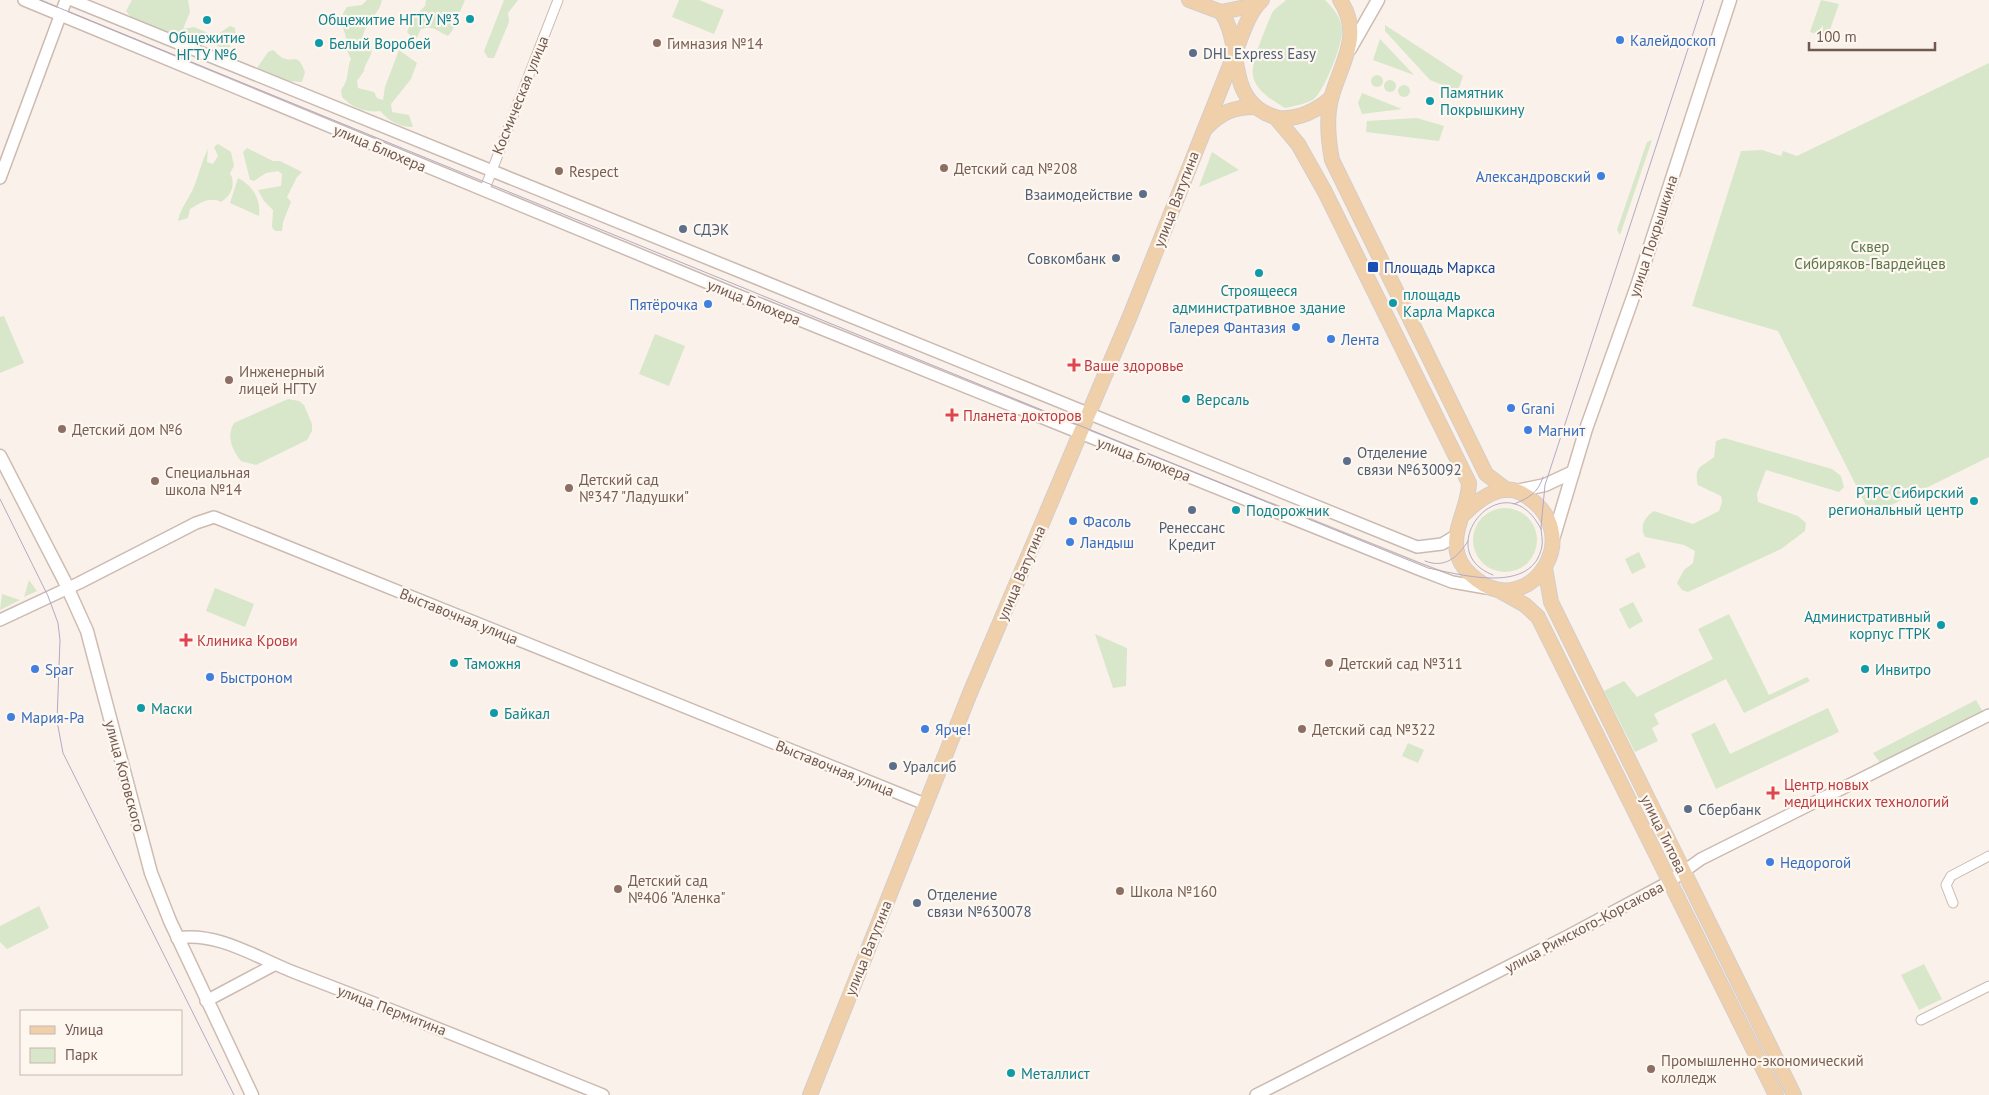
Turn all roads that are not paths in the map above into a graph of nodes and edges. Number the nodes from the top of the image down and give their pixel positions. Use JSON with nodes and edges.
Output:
{"nodes":[{"id":1,"x":24,"y":0,"type":"edge"},
{"id":2,"x":66,"y":0,"type":"edge"},
{"id":3,"x":72,"y":0,"type":"edge"},
{"id":4,"x":558,"y":0,"type":"edge"},
{"id":5,"x":1189,"y":0,"type":"edge"},
{"id":6,"x":1340,"y":0,"type":"edge"},
{"id":7,"x":1378,"y":0,"type":"edge"},
{"id":8,"x":1730,"y":0,"type":"edge"},
{"id":9,"x":1259,"y":2,"type":"edge"},
{"id":10,"x":1221,"y":12,"type":"junction"},
{"id":11,"x":60,"y":14,"type":"junction"},
{"id":12,"x":1350,"y":49,"type":"junction"},
{"id":13,"x":1235,"y":53,"type":"junction"},
{"id":14,"x":1331,"y":98,"type":"junction"},
{"id":15,"x":1255,"y":107,"type":"junction"},
{"id":16,"x":1276,"y":118,"type":"junction"},
{"id":17,"x":1201,"y":134,"type":"junction"},
{"id":18,"x":491,"y":170,"type":"junction"},
{"id":19,"x":0,"y":178,"type":"edge"},
{"id":20,"x":484,"y":191,"type":"junction"},
{"id":21,"x":1090,"y":414,"type":"junction"},
{"id":22,"x":1082,"y":434,"type":"junction"},
{"id":23,"x":0,"y":456,"type":"edge"},
{"id":24,"x":1573,"y":472,"type":"junction"},
{"id":25,"x":1512,"y":490,"type":"junction"},
{"id":26,"x":1464,"y":514,"type":"junction"},
{"id":27,"x":1457,"y":535,"type":"junction"},
{"id":28,"x":1554,"y":536,"type":"junction"},
{"id":29,"x":1544,"y":568,"type":"junction"},
{"id":30,"x":68,"y":588,"type":"junction"},
{"id":31,"x":1495,"y":590,"type":"junction"},
{"id":32,"x":0,"y":620,"type":"edge"},
{"id":33,"x":1989,"y":715,"type":"edge"},
{"id":34,"x":925,"y":804,"type":"junction"},
{"id":35,"x":1989,"y":856,"type":"edge"},
{"id":36,"x":1683,"y":872,"type":"junction"},
{"id":37,"x":1669,"y":882,"type":"junction"},
{"id":38,"x":1953,"y":903,"type":"dead end"},
{"id":39,"x":177,"y":938,"type":"junction"},
{"id":40,"x":274,"y":965,"type":"junction"},
{"id":41,"x":1989,"y":986,"type":"edge"},
{"id":42,"x":206,"y":1001,"type":"junction"},
{"id":43,"x":1921,"y":1020,"type":"dead end"},
{"id":44,"x":252,"y":1095,"type":"edge"},
{"id":45,"x":603,"y":1095,"type":"edge"},
{"id":46,"x":810,"y":1095,"type":"edge"},
{"id":47,"x":1256,"y":1095,"type":"edge"},
{"id":48,"x":1776,"y":1095,"type":"edge"},
{"id":49,"x":1794,"y":1095,"type":"edge"}],
"edges":[{"from":1,"to":11,"type":"street","name":"улица Блюхера"},
{"from":2,"to":11,"type":"street"},
{"from":3,"to":18,"type":"street","name":"улица Блюхера"},
{"from":4,"to":18,"type":"street","name":"Космическая улица"},
{"from":5,"to":10,"type":"main road"},
{"from":6,"to":12,"type":"main road"},
{"from":7,"to":12,"type":"main road"},
{"from":8,"to":24,"type":"main road","name":"улица Покрышкина"},
{"from":9,"to":10,"type":"main road"},
{"from":9,"to":13,"type":"main road"},
{"from":10,"to":13,"type":"main road"},
{"from":11,"to":19,"type":"street"},
{"from":11,"to":20,"type":"street","name":"улица Блюхера"},
{"from":12,"to":14,"type":"main road"},
{"from":13,"to":15,"type":"main road"},
{"from":13,"to":17,"type":"main road","name":"улица Ватутина"},
{"from":14,"to":16,"type":"main road"},
{"from":14,"to":25,"type":"main road"},
{"from":15,"to":16,"type":"main road"},
{"from":15,"to":17,"type":"main road"},
{"from":16,"to":26,"type":"main road"},
{"from":17,"to":21,"type":"main road","name":"улица Ватутина"},
{"from":18,"to":20,"type":"street","name":"Космическая улица"},
{"from":18,"to":21,"type":"street","name":"улица Блюхера"},
{"from":20,"to":22,"type":"street","name":"улица Блюхера"},
{"from":21,"to":22,"type":"main road","name":"улица Ватутина"},
{"from":21,"to":27,"type":"street","name":"улица Блюхера"},
{"from":22,"to":31,"type":"street","name":"улица Блюхера"},
{"from":22,"to":34,"type":"main road","name":"улица Ватутина"},
{"from":23,"to":30,"type":"main road","name":"улица Котовского"},
{"from":24,"to":25,"type":"main road"},
{"from":24,"to":28,"type":"main road","name":"улица Покрышкина"},
{"from":25,"to":26,"type":"main road"},
{"from":25,"to":28,"type":"main road"},
{"from":26,"to":27,"type":"main road"},
{"from":27,"to":31,"type":"main road"},
{"from":28,"to":29,"type":"main road"},
{"from":29,"to":31,"type":"main road"},
{"from":29,"to":36,"type":"main road","name":"улица Титова"},
{"from":30,"to":32,"type":"street","name":"Выставочная улица"},
{"from":30,"to":34,"type":"street","name":"Выставочная улица"},
{"from":30,"to":39,"type":"main road","name":"улица Котовского"},
{"from":31,"to":37,"type":"main road","name":"улица Титова"},
{"from":33,"to":36,"type":"street","name":"улица Римского-Корсакова"},
{"from":34,"to":46,"type":"main road","name":"улица Ватутина"},
{"from":35,"to":38,"type":"street"},
{"from":36,"to":37,"type":"street","name":"улица Римского-Корсакова"},
{"from":36,"to":49,"type":"main road","name":"улица Титова"},
{"from":37,"to":47,"type":"street","name":"улица Римского-Корсакова"},
{"from":37,"to":48,"type":"main road","name":"улица Титова"},
{"from":39,"to":40,"type":"street","name":"улица Пермитина"},
{"from":39,"to":42,"type":"main road","name":"улица Котовского"},
{"from":40,"to":42,"type":"street"},
{"from":40,"to":45,"type":"street","name":"улица Пермитина"},
{"from":41,"to":43,"type":"street"},
{"from":42,"to":44,"type":"main road","name":"улица Котовского"}]}
